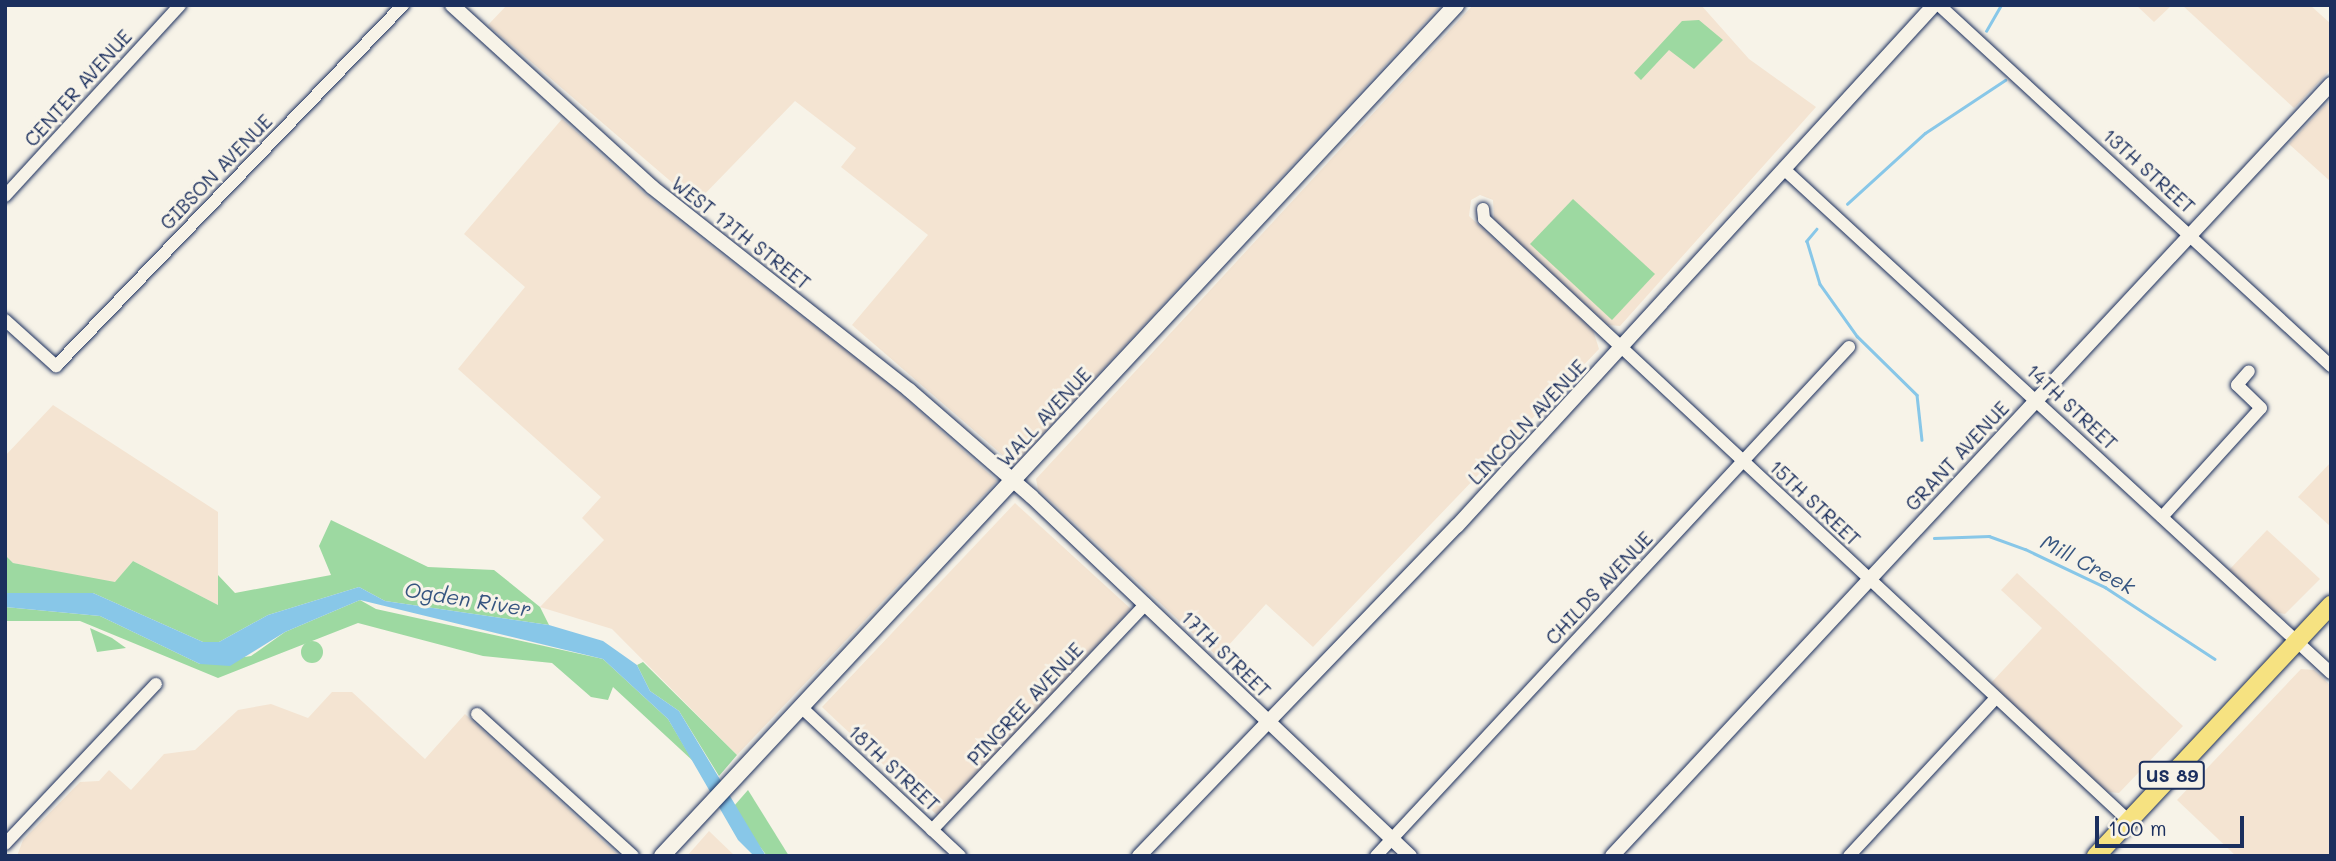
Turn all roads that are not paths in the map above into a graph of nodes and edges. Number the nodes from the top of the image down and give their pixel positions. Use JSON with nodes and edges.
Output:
{"nodes":[{"id":1,"x":180,"y":5,"type":"edge"},
{"id":2,"x":403,"y":5,"type":"edge"},
{"id":3,"x":452,"y":5,"type":"edge"},
{"id":4,"x":1456,"y":5,"type":"edge"},
{"id":5,"x":1937,"y":5,"type":"edge"},
{"id":6,"x":2331,"y":84,"type":"edge"},
{"id":7,"x":1784,"y":170,"type":"junction"},
{"id":8,"x":5,"y":196,"type":"edge"},
{"id":9,"x":1483,"y":209,"type":"dead end"},
{"id":10,"x":2191,"y":235,"type":"junction"},
{"id":11,"x":5,"y":320,"type":"edge"},
{"id":12,"x":1849,"y":347,"type":"dead end"},
{"id":13,"x":1621,"y":349,"type":"junction"},
{"id":14,"x":2331,"y":366,"type":"edge"},
{"id":15,"x":2249,"y":371,"type":"dead end"},
{"id":16,"x":2036,"y":400,"type":"junction"},
{"id":17,"x":1742,"y":462,"type":"junction"},
{"id":18,"x":1012,"y":482,"type":"junction"},
{"id":19,"x":2162,"y":517,"type":"junction"},
{"id":20,"x":1869,"y":579,"type":"junction"},
{"id":21,"x":1146,"y":604,"type":"junction"},
{"id":22,"x":2331,"y":605,"type":"edge"},
{"id":23,"x":2296,"y":642,"type":"junction"},
{"id":24,"x":2331,"y":673,"type":"edge"},
{"id":25,"x":156,"y":684,"type":"dead end"},
{"id":26,"x":1996,"y":698,"type":"junction"},
{"id":27,"x":801,"y":707,"type":"junction"},
{"id":28,"x":477,"y":714,"type":"dead end"},
{"id":29,"x":1267,"y":721,"type":"junction"},
{"id":30,"x":2129,"y":821,"type":"junction"},
{"id":31,"x":932,"y":830,"type":"junction"},
{"id":32,"x":1392,"y":839,"type":"junction"},
{"id":33,"x":5,"y":844,"type":"edge"},
{"id":34,"x":633,"y":856,"type":"edge"},
{"id":35,"x":662,"y":856,"type":"edge"},
{"id":36,"x":960,"y":856,"type":"edge"},
{"id":37,"x":1139,"y":856,"type":"edge"},
{"id":38,"x":1377,"y":856,"type":"edge"},
{"id":39,"x":1410,"y":856,"type":"edge"},
{"id":40,"x":1612,"y":856,"type":"edge"},
{"id":41,"x":1849,"y":856,"type":"edge"},
{"id":42,"x":2096,"y":856,"type":"edge"}],
"edges":[{"from":1,"to":8,"type":"street","name":"CENTER AVENUE"},
{"from":2,"to":11,"type":"street","name":"GIBSON AVENUE"},
{"from":3,"to":18,"type":"street","name":"WEST 17TH STREET"},
{"from":4,"to":18,"type":"main road","name":"WALL AVENUE"},
{"from":5,"to":7,"type":"street","name":"LINCOLN AVENUE"},
{"from":5,"to":10,"type":"street","name":"13TH STREET"},
{"from":6,"to":10,"type":"street","name":"GRANT AVENUE"},
{"from":7,"to":13,"type":"street","name":"LINCOLN AVENUE"},
{"from":7,"to":16,"type":"street","name":"14TH STREET"},
{"from":9,"to":13,"type":"street","name":"15TH STREET"},
{"from":10,"to":14,"type":"street","name":"13TH STREET"},
{"from":10,"to":16,"type":"street","name":"GRANT AVENUE"},
{"from":12,"to":17,"type":"street","name":"CHILDS AVENUE"},
{"from":13,"to":17,"type":"street","name":"15TH STREET"},
{"from":13,"to":29,"type":"street","name":"LINCOLN AVENUE"},
{"from":15,"to":19,"type":"street"},
{"from":16,"to":19,"type":"street","name":"14TH STREET"},
{"from":16,"to":20,"type":"street","name":"GRANT AVENUE"},
{"from":17,"to":20,"type":"street","name":"15TH STREET"},
{"from":17,"to":32,"type":"street","name":"CHILDS AVENUE"},
{"from":18,"to":21,"type":"street","name":"17TH STREET"},
{"from":18,"to":27,"type":"main road","name":"WALL AVENUE"},
{"from":19,"to":23,"type":"street","name":"14TH STREET"},
{"from":20,"to":26,"type":"street","name":"15TH STREET"},
{"from":20,"to":40,"type":"street","name":"GRANT AVENUE"},
{"from":21,"to":29,"type":"street","name":"17TH STREET"},
{"from":21,"to":31,"type":"street","name":"PINGREE AVENUE"},
{"from":22,"to":23,"type":"main road","number":"US 89"},
{"from":23,"to":24,"type":"street","name":"14TH STREET"},
{"from":23,"to":30,"type":"main road","number":"US 89"},
{"from":25,"to":33,"type":"street"},
{"from":26,"to":30,"type":"street","name":"15TH STREET"},
{"from":26,"to":41,"type":"street"},
{"from":27,"to":31,"type":"street","name":"18TH STREET"},
{"from":27,"to":35,"type":"main road","name":"WALL AVENUE"},
{"from":28,"to":34,"type":"street"},
{"from":29,"to":32,"type":"street","name":"17TH STREET"},
{"from":29,"to":37,"type":"street","name":"LINCOLN AVENUE"},
{"from":30,"to":42,"type":"main road","number":"US 89"},
{"from":31,"to":36,"type":"street","name":"18TH STREET"},
{"from":32,"to":38,"type":"street","name":"CHILDS AVENUE"},
{"from":32,"to":39,"type":"street","name":"17TH STREET"}]}
